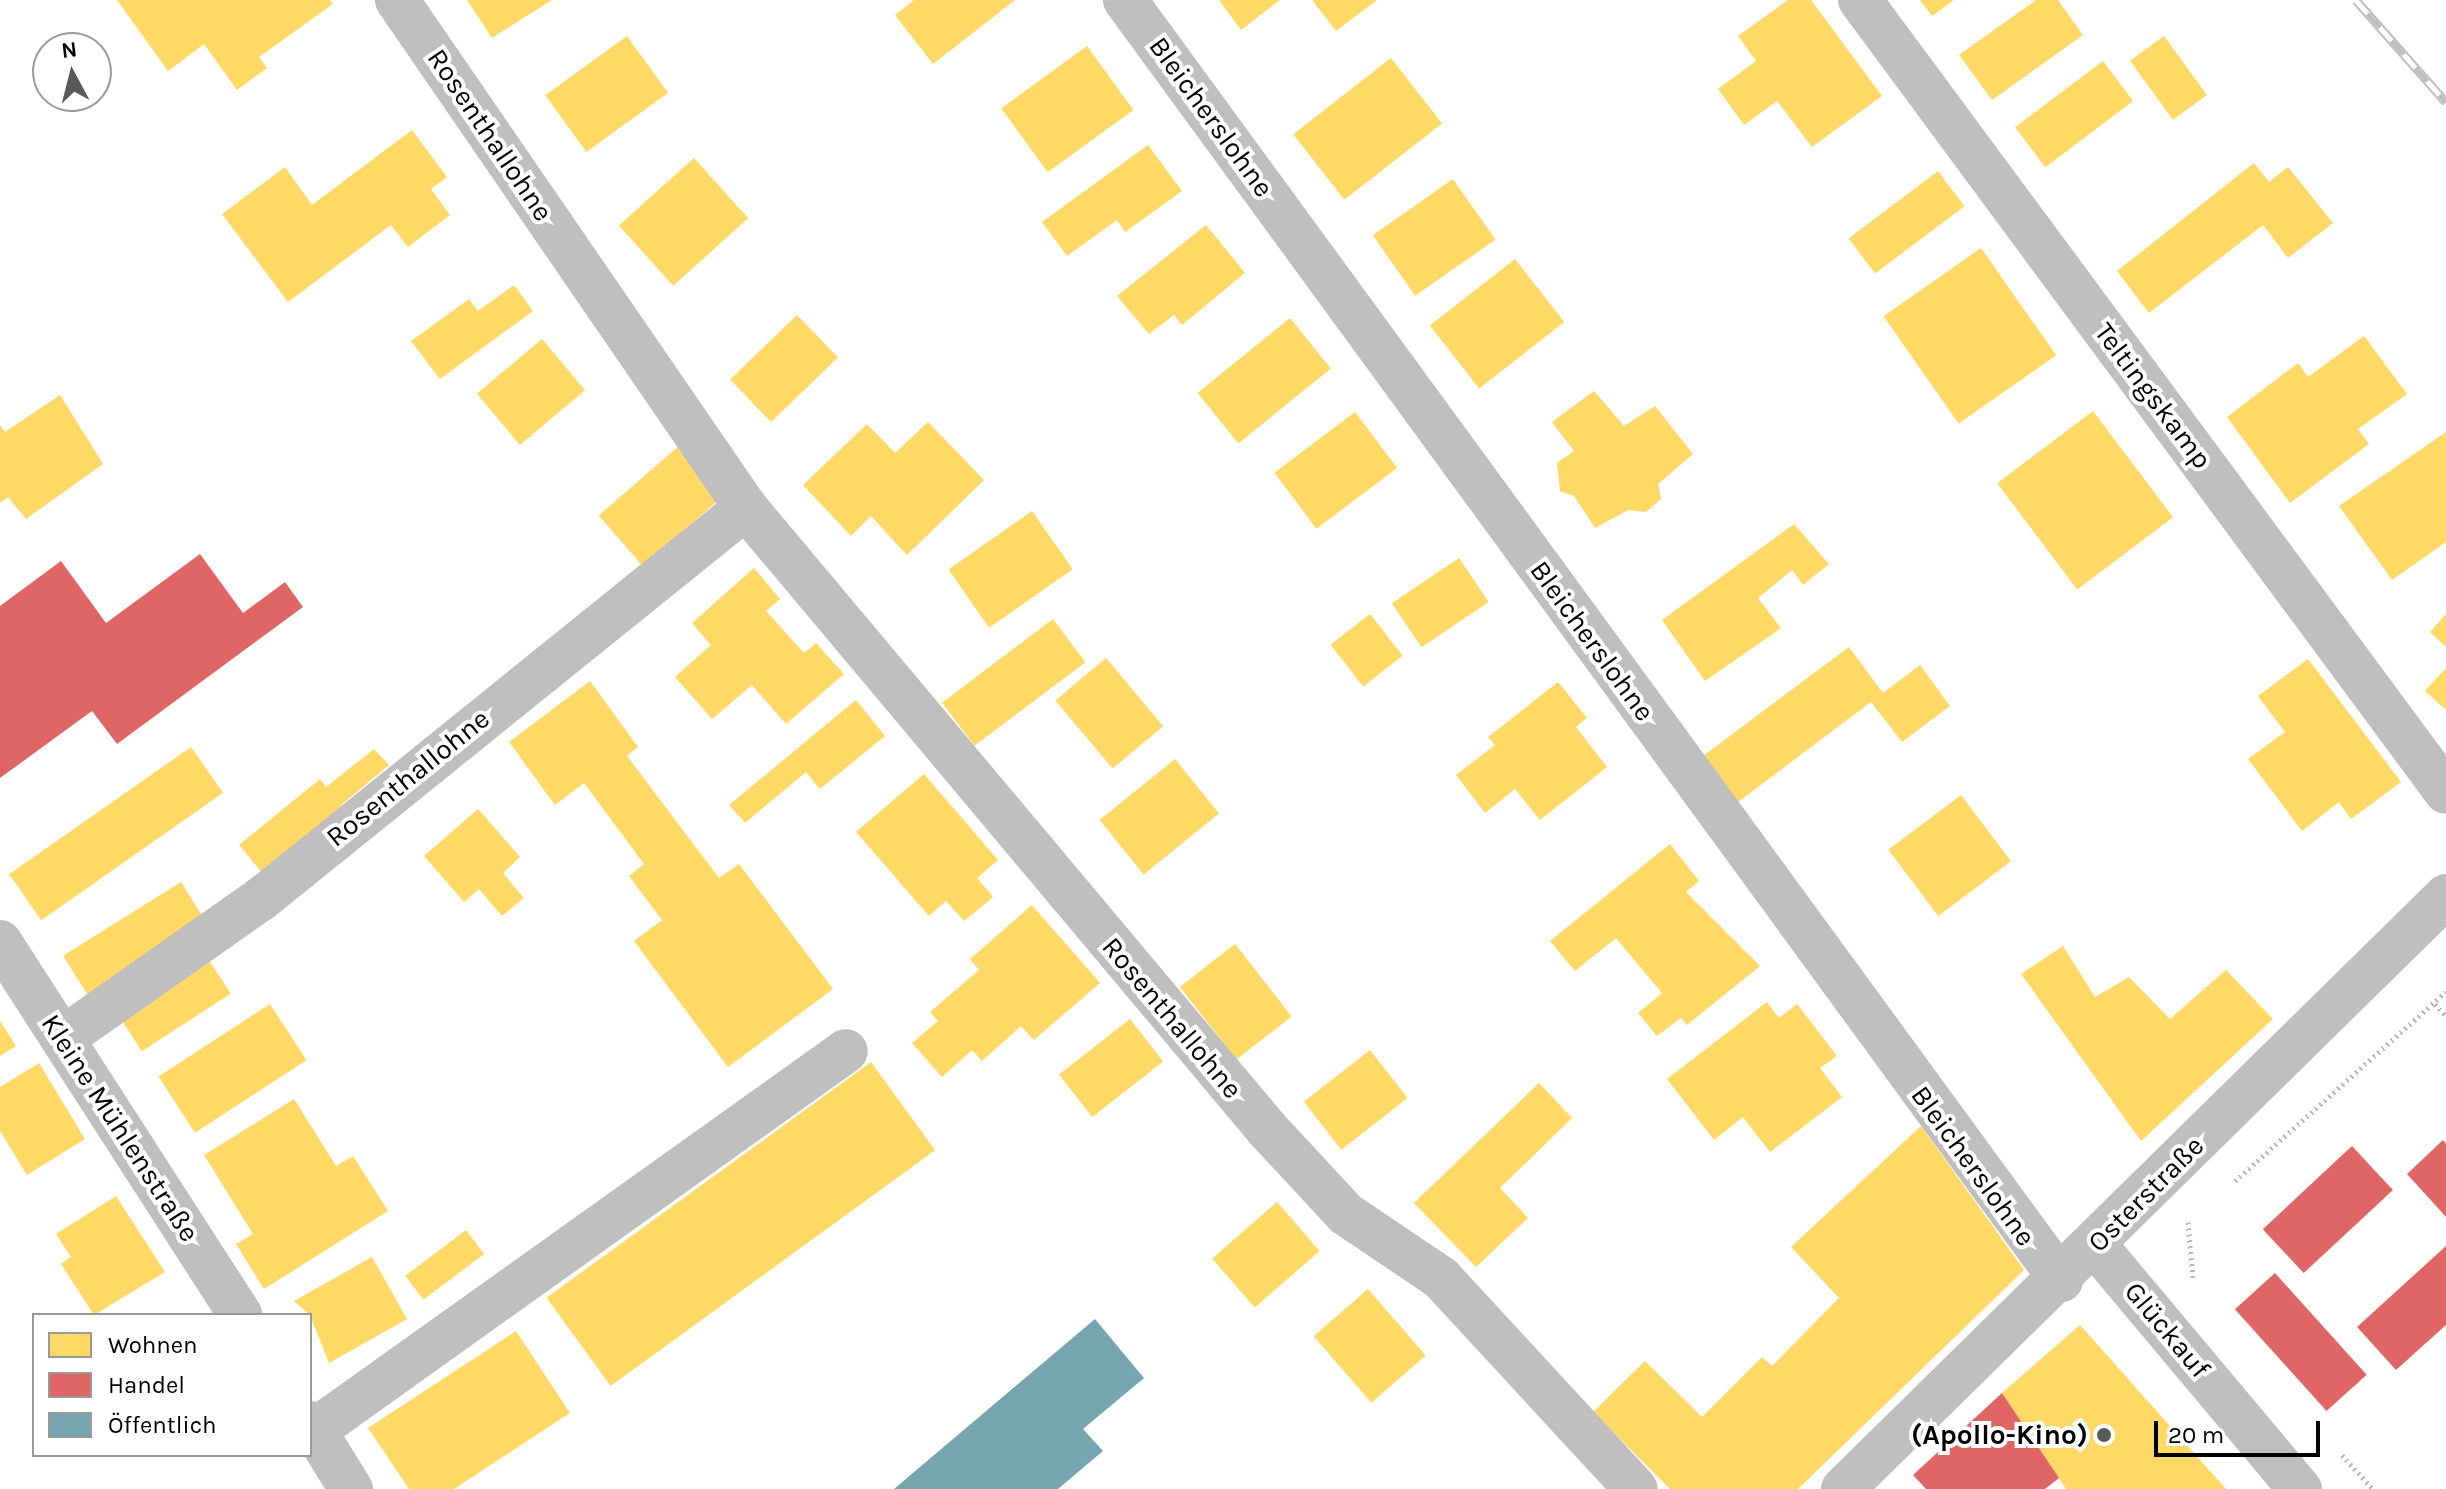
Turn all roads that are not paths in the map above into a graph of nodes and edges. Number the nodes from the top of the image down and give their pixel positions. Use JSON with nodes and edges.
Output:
{"nodes":[{"id":1,"x":397,"y":0,"type":"edge"},
{"id":2,"x":1125,"y":0,"type":"edge"},
{"id":3,"x":1860,"y":0,"type":"edge"},
{"id":4,"x":746,"y":508,"type":"junction"},
{"id":5,"x":2446,"y":792,"type":"edge"},
{"id":6,"x":2446,"y":896,"type":"edge"},
{"id":7,"x":0,"y":942,"type":"edge"},
{"id":8,"x":63,"y":1038,"type":"junction"},
{"id":9,"x":846,"y":1051,"type":"dead end"},
{"id":10,"x":2095,"y":1245,"type":"junction"},
{"id":11,"x":2061,"y":1280,"type":"junction"},
{"id":12,"x":239,"y":1313,"type":"edge"},
{"id":13,"x":312,"y":1427,"type":"edge"},
{"id":14,"x":351,"y":1489,"type":"edge"},
{"id":15,"x":1636,"y":1489,"type":"edge"},
{"id":16,"x":1843,"y":1489,"type":"edge"},
{"id":17,"x":2300,"y":1489,"type":"edge"}],
"edges":[{"from":1,"to":4,"type":"street","name":"Rosenthallohne"},
{"from":2,"to":11,"type":"street","name":"Bleicherslohne"},
{"from":3,"to":5,"type":"street","name":"Teltingskamp"},
{"from":4,"to":8,"type":"street","name":"Rosenthallohne"},
{"from":4,"to":15,"type":"street","name":"Rosenthallohne"},
{"from":6,"to":10,"type":"street","name":"Osterstraße"},
{"from":7,"to":8,"type":"street","name":"Kleine Mühlenstraße"},
{"from":8,"to":12,"type":"street","name":"Kleine Mühlenstraße"},
{"from":9,"to":13,"type":"street"},
{"from":10,"to":11,"type":"street","name":"Osterstraße"},
{"from":10,"to":17,"type":"street","name":"Glückauf"},
{"from":11,"to":16,"type":"street","name":"Osterstraße"},
{"from":13,"to":14,"type":"street"}]}
